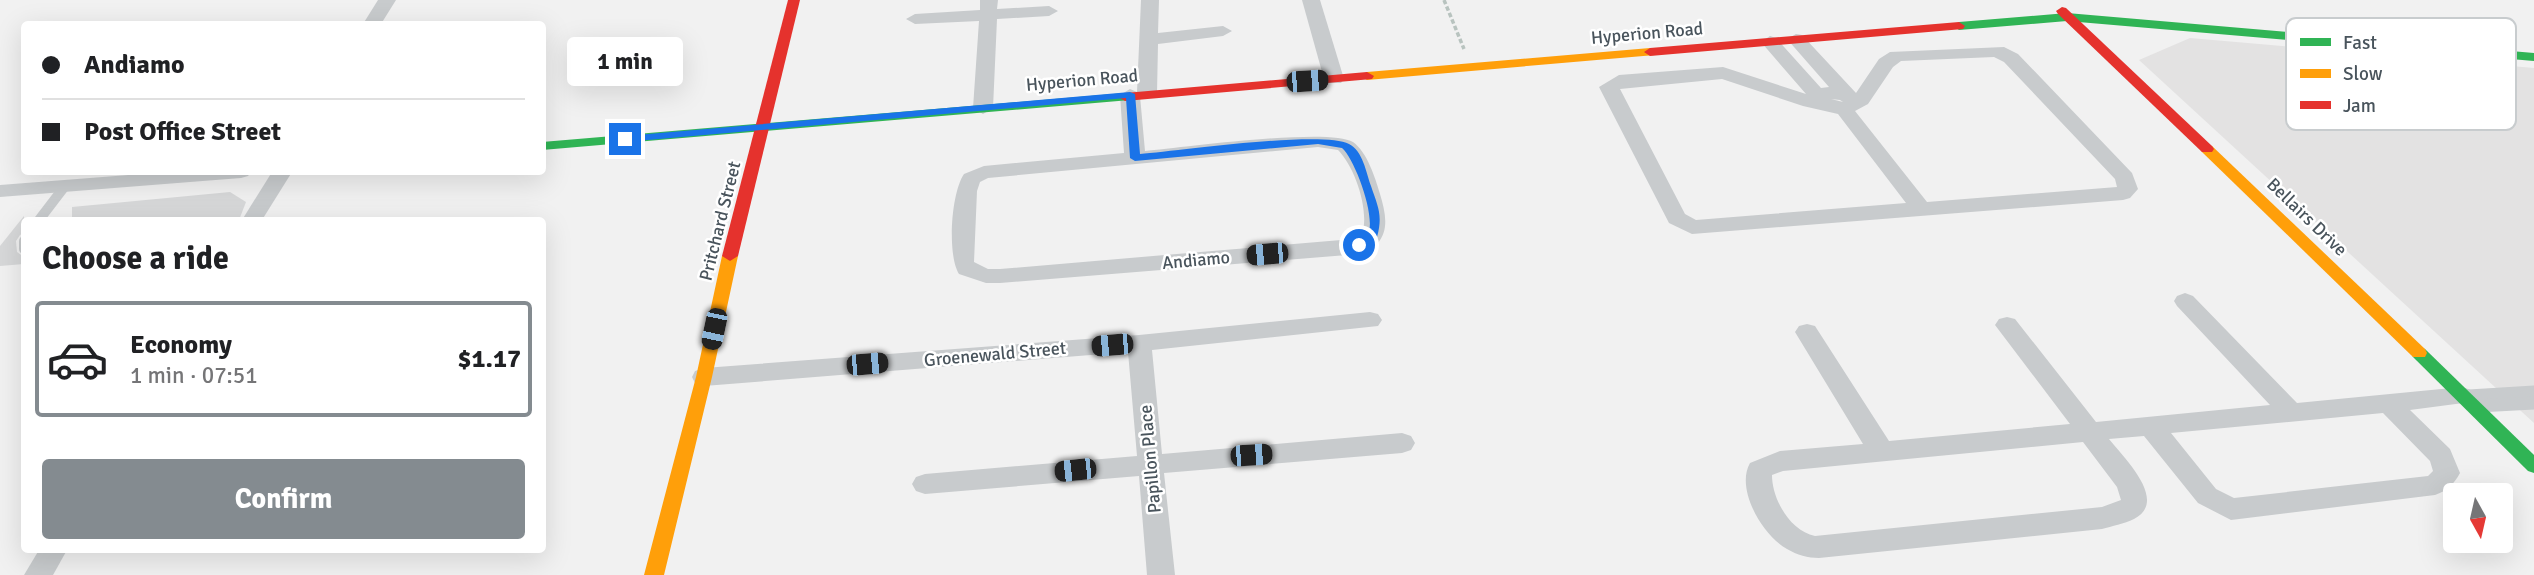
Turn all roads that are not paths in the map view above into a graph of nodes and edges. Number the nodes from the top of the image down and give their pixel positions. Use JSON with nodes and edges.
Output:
{"nodes":[{"id":1,"x":387,"y":0,"type":"edge"},
{"id":2,"x":794,"y":0,"type":"edge"},
{"id":3,"x":1150,"y":0,"type":"edge"},
{"id":4,"x":1311,"y":0,"type":"edge"},
{"id":5,"x":2050,"y":0,"type":"edge"},
{"id":6,"x":988,"y":7,"type":"edge"},
{"id":7,"x":1049,"y":11,"type":"dead end"},
{"id":8,"x":2067,"y":16,"type":"junction"},
{"id":9,"x":915,"y":19,"type":"dead end"},
{"id":10,"x":374,"y":21,"type":"edge"},
{"id":11,"x":2154,"y":25,"type":"junction"},
{"id":12,"x":1223,"y":31,"type":"dead end"},
{"id":13,"x":2286,"y":36,"type":"edge"},
{"id":14,"x":1147,"y":40,"type":"junction"},
{"id":15,"x":1796,"y":40,"type":"junction"},
{"id":16,"x":1770,"y":42,"type":"junction"},
{"id":17,"x":2516,"y":55,"type":"edge"},
{"id":18,"x":2534,"y":57,"type":"edge"},
{"id":19,"x":2126,"y":72,"type":"junction"},
{"id":20,"x":1334,"y":79,"type":"junction"},
{"id":21,"x":1139,"y":94,"type":"junction"},
{"id":22,"x":1821,"y":100,"type":"junction"},
{"id":23,"x":1847,"y":101,"type":"junction"},
{"id":24,"x":983,"y":108,"type":"junction"},
{"id":25,"x":764,"y":127,"type":"junction"},
{"id":26,"x":546,"y":146,"type":"edge"},
{"id":27,"x":1135,"y":158,"type":"junction"},
{"id":28,"x":203,"y":175,"type":"edge"},
{"id":29,"x":280,"y":175,"type":"edge"},
{"id":30,"x":65,"y":186,"type":"junction"},
{"id":31,"x":0,"y":191,"type":"edge"},
{"id":32,"x":1922,"y":210,"type":"junction"},
{"id":33,"x":41,"y":217,"type":"edge"},
{"id":34,"x":254,"y":217,"type":"edge"},
{"id":35,"x":2185,"y":301,"type":"dead end"},
{"id":36,"x":1370,"y":320,"type":"dead end"},
{"id":37,"x":2007,"y":324,"type":"dead end"},
{"id":38,"x":1808,"y":332,"type":"dead end"},
{"id":39,"x":1139,"y":343,"type":"junction"},
{"id":40,"x":704,"y":377,"type":"junction"},
{"id":41,"x":2534,"y":392,"type":"edge"},
{"id":42,"x":2467,"y":401,"type":"junction"},
{"id":43,"x":2534,"y":403,"type":"edge"},
{"id":44,"x":2389,"y":404,"type":"junction"},
{"id":45,"x":2292,"y":413,"type":"junction"},
{"id":46,"x":2151,"y":427,"type":"junction"},
{"id":47,"x":2091,"y":432,"type":"junction"},
{"id":48,"x":1402,"y":443,"type":"dead end"},
{"id":49,"x":1882,"y":452,"type":"junction"},
{"id":50,"x":1150,"y":463,"type":"junction"},
{"id":51,"x":2534,"y":466,"type":"edge"},
{"id":52,"x":925,"y":484,"type":"dead end"},
{"id":53,"x":51,"y":553,"type":"edge"},
{"id":54,"x":37,"y":575,"type":"edge"},
{"id":55,"x":654,"y":575,"type":"edge"},
{"id":56,"x":1161,"y":575,"type":"edge"}],
"edges":[{"from":1,"to":10,"type":"street"},
{"from":2,"to":25,"type":"street","name":"Pritchard Street"},
{"from":3,"to":14,"type":"street"},
{"from":4,"to":20,"type":"street"},
{"from":5,"to":8,"type":"street","name":"Bellairs Drive"},
{"from":6,"to":7,"type":"street"},
{"from":6,"to":9,"type":"street"},
{"from":6,"to":24,"type":"street"},
{"from":8,"to":11,"type":"street","name":"Hyperion Road"},
{"from":8,"to":15,"type":"street","name":"Hyperion Road"},
{"from":8,"to":19,"type":"street","name":"Bellairs Drive"},
{"from":11,"to":13,"type":"street","name":"Hyperion Road"},
{"from":11,"to":19,"type":"street"},
{"from":12,"to":14,"type":"street"},
{"from":14,"to":21,"type":"street"},
{"from":15,"to":16,"type":"street","name":"Hyperion Road"},
{"from":15,"to":23,"type":"street"},
{"from":16,"to":20,"type":"street","name":"Hyperion Road"},
{"from":16,"to":22,"type":"street"},
{"from":17,"to":18,"type":"street","name":"Hyperion Road"},
{"from":19,"to":42,"type":"street","name":"Bellairs Drive"},
{"from":20,"to":21,"type":"street","name":"Hyperion Road"},
{"from":21,"to":24,"type":"street","name":"Hyperion Road"},
{"from":21,"to":27,"type":"street"},
{"from":22,"to":23,"type":"street"},
{"from":22,"to":32,"type":"street"},
{"from":23,"to":32,"type":"street"},
{"from":23,"to":32,"type":"street"},
{"from":24,"to":25,"type":"street","name":"Hyperion Road"},
{"from":25,"to":26,"type":"street","name":"Hyperion Road"},
{"from":25,"to":40,"type":"street","name":"Pritchard Street"},
{"from":27,"to":27,"type":"street","name":"Andiamo"},
{"from":28,"to":30,"type":"street"},
{"from":29,"to":34,"type":"street"},
{"from":30,"to":31,"type":"street"},
{"from":30,"to":33,"type":"lane"},
{"from":35,"to":45,"type":"street"},
{"from":36,"to":39,"type":"street","name":"Groenewald Street"},
{"from":37,"to":47,"type":"street"},
{"from":38,"to":49,"type":"street"},
{"from":39,"to":40,"type":"street","name":"Groenewald Street"},
{"from":39,"to":50,"type":"street","name":"Papillon Place"},
{"from":40,"to":55,"type":"street","name":"Pritchard Street"},
{"from":41,"to":42,"type":"lane"},
{"from":42,"to":43,"type":"lane"},
{"from":42,"to":44,"type":"street"},
{"from":42,"to":51,"type":"street","name":"Bellairs Drive"},
{"from":44,"to":45,"type":"street"},
{"from":44,"to":46,"type":"street"},
{"from":45,"to":46,"type":"street"},
{"from":46,"to":47,"type":"street"},
{"from":47,"to":49,"type":"street"},
{"from":47,"to":49,"type":"street"},
{"from":48,"to":50,"type":"street"},
{"from":50,"to":52,"type":"street"},
{"from":50,"to":56,"type":"street","name":"Papillon Place"},
{"from":53,"to":54,"type":"street"}]}
